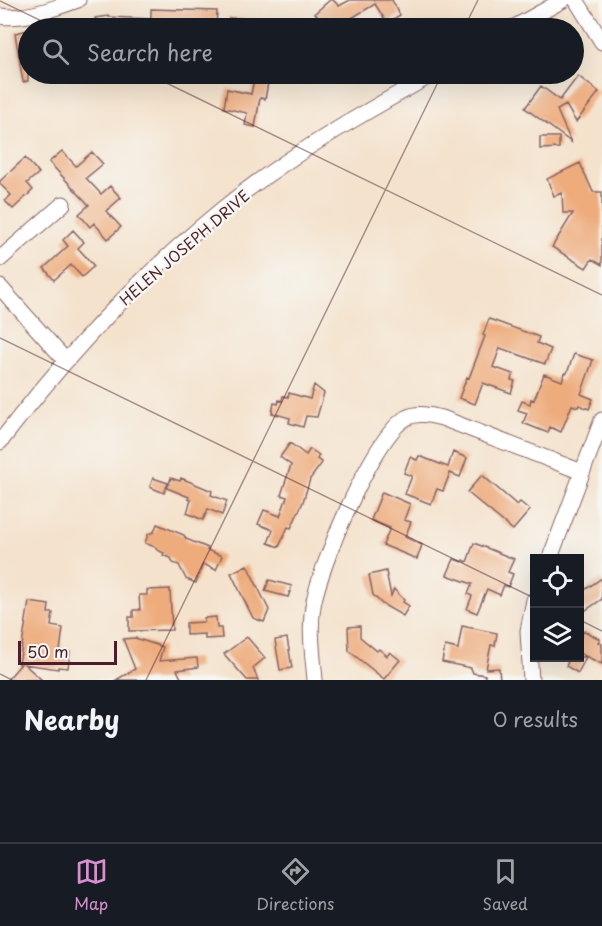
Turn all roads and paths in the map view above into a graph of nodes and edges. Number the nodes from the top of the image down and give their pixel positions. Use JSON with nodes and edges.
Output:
{"nodes":[{"id":1,"x":78,"y":0,"type":"edge"},
{"id":2,"x":563,"y":0,"type":"edge"},
{"id":3,"x":576,"y":0,"type":"edge"},
{"id":4,"x":0,"y":16,"type":"edge"},
{"id":5,"x":531,"y":18,"type":"edge"},
{"id":6,"x":602,"y":42,"type":"edge"},
{"id":7,"x":416,"y":84,"type":"edge"},
{"id":8,"x":63,"y":204,"type":"dead end"},
{"id":9,"x":0,"y":259,"type":"edge"},
{"id":10,"x":0,"y":287,"type":"edge"},
{"id":11,"x":66,"y":362,"type":"junction"},
{"id":12,"x":602,"y":420,"type":"edge"},
{"id":13,"x":0,"y":442,"type":"edge"},
{"id":14,"x":582,"y":472,"type":"junction"},
{"id":15,"x":551,"y":554,"type":"edge"},
{"id":16,"x":532,"y":608,"type":"edge"},
{"id":17,"x":315,"y":680,"type":"edge"},
{"id":18,"x":531,"y":680,"type":"edge"}],
"edges":[{"from":1,"to":4,"type":"street"},
{"from":2,"to":5,"type":"street"},
{"from":3,"to":6,"type":"street"},
{"from":7,"to":11,"type":"street","name":"HELEN JOSEPH DRIVE"},
{"from":8,"to":9,"type":"street"},
{"from":10,"to":11,"type":"street"},
{"from":11,"to":13,"type":"street","name":"HELEN JOSEPH DRIVE"},
{"from":12,"to":14,"type":"street"},
{"from":14,"to":15,"type":"street"},
{"from":14,"to":17,"type":"street"},
{"from":16,"to":18,"type":"street"}]}
